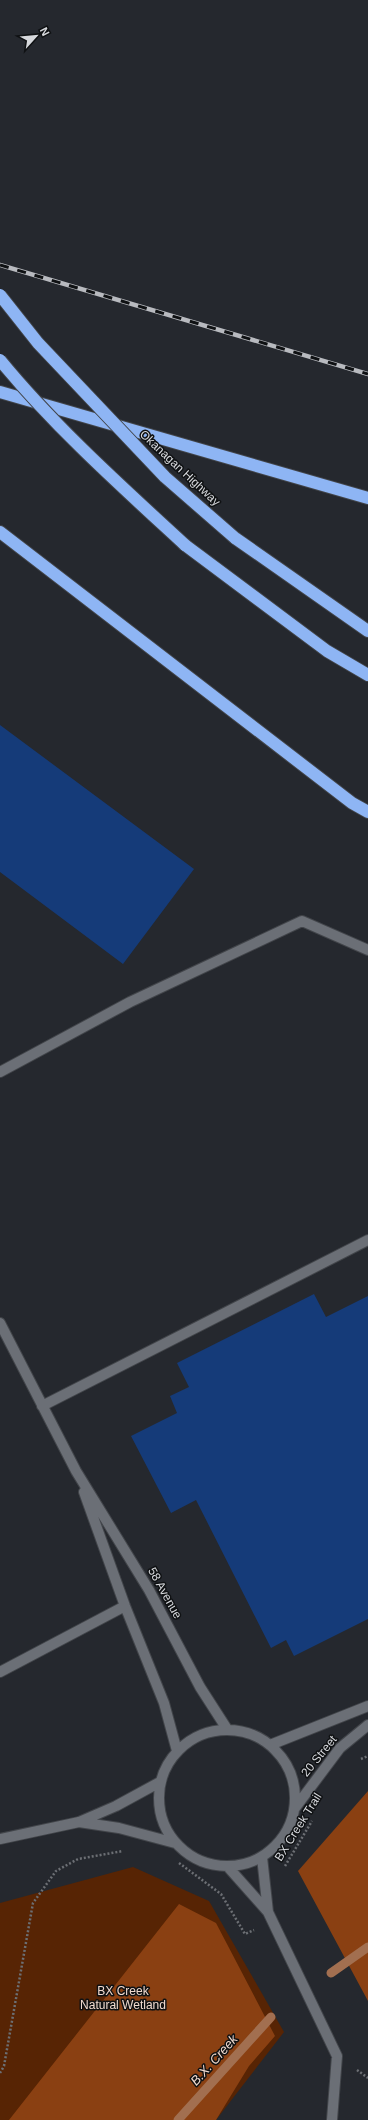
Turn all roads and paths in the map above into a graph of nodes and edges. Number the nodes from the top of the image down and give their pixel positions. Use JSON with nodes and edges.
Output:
{"nodes":[{"id":1,"x":0,"y":295,"type":"edge"},
{"id":2,"x":0,"y":360,"type":"edge"},
{"id":3,"x":0,"y":392,"type":"edge"},
{"id":4,"x":368,"y":498,"type":"edge"},
{"id":5,"x":0,"y":532,"type":"edge"},
{"id":6,"x":368,"y":631,"type":"edge"},
{"id":7,"x":368,"y":675,"type":"edge"},
{"id":8,"x":368,"y":812,"type":"edge"},
{"id":9,"x":368,"y":950,"type":"edge"},
{"id":10,"x":0,"y":1072,"type":"edge"},
{"id":11,"x":368,"y":1240,"type":"edge"},
{"id":12,"x":0,"y":1324,"type":"edge"},
{"id":13,"x":42,"y":1406,"type":"junction"},
{"id":14,"x":76,"y":1471,"type":"junction"},
{"id":15,"x":125,"y":1606,"type":"junction"},
{"id":16,"x":0,"y":1672,"type":"edge"},
{"id":17,"x":368,"y":1706,"type":"edge"},
{"id":18,"x":368,"y":1725,"type":"edge"},
{"id":19,"x":227,"y":1730,"type":"junction"},
{"id":20,"x":270,"y":1745,"type":"junction"},
{"id":21,"x":177,"y":1751,"type":"junction"},
{"id":22,"x":368,"y":1756,"type":"edge"},
{"id":23,"x":357,"y":1762,"type":"dead end"},
{"id":24,"x":160,"y":1782,"type":"junction"},
{"id":25,"x":295,"y":1808,"type":"junction"},
{"id":26,"x":313,"y":1821,"type":"dead end"},
{"id":27,"x":79,"y":1822,"type":"junction"},
{"id":28,"x":0,"y":1839,"type":"edge"},
{"id":29,"x":175,"y":1843,"type":"junction"},
{"id":30,"x":130,"y":1853,"type":"dead end"},
{"id":31,"x":262,"y":1857,"type":"junction"},
{"id":32,"x":172,"y":1862,"type":"dead end"},
{"id":33,"x":228,"y":1867,"type":"junction"},
{"id":34,"x":284,"y":1867,"type":"dead end"},
{"id":35,"x":268,"y":1912,"type":"junction"},
{"id":36,"x":273,"y":1922,"type":"junction"},
{"id":37,"x":0,"y":2073,"type":"edge"},
{"id":38,"x":332,"y":2120,"type":"edge"}],
"edges":[{"from":1,"to":6,"type":"highway","name":"Okanagan Highway","bridge":true},
{"from":2,"to":7,"type":"highway","bridge":true},
{"from":3,"to":4,"type":"highway"},
{"from":5,"to":8,"type":"highway"},
{"from":9,"to":10,"type":"street"},
{"from":11,"to":13,"type":"street"},
{"from":12,"to":13,"type":"street","name":"58 Avenue"},
{"from":13,"to":14,"type":"street","name":"58 Avenue"},
{"from":14,"to":15,"type":"street","name":"58 Avenue"},
{"from":14,"to":19,"type":"street","name":"58 Avenue"},
{"from":15,"to":16,"type":"street"},
{"from":15,"to":21,"type":"street","name":"58 Avenue"},
{"from":17,"to":20,"type":"street","name":"20 Street"},
{"from":18,"to":25,"type":"street","name":"20 Street"},
{"from":19,"to":20,"type":"street"},
{"from":19,"to":21,"type":"street"},
{"from":20,"to":25,"type":"street"},
{"from":21,"to":24,"type":"street"},
{"from":22,"to":23,"type":"path"},
{"from":24,"to":27,"type":"street"},
{"from":24,"to":29,"type":"street"},
{"from":25,"to":31,"type":"street"},
{"from":26,"to":34,"type":"path","name":"BX Creek Trail"},
{"from":27,"to":28,"type":"street"},
{"from":27,"to":29,"type":"street"},
{"from":29,"to":33,"type":"street"},
{"from":30,"to":37,"type":"path"},
{"from":31,"to":33,"type":"street"},
{"from":31,"to":35,"type":"street"},
{"from":32,"to":36,"type":"path"},
{"from":33,"to":35,"type":"street"},
{"from":35,"to":36,"type":"street"},
{"from":36,"to":38,"type":"street"}]}
